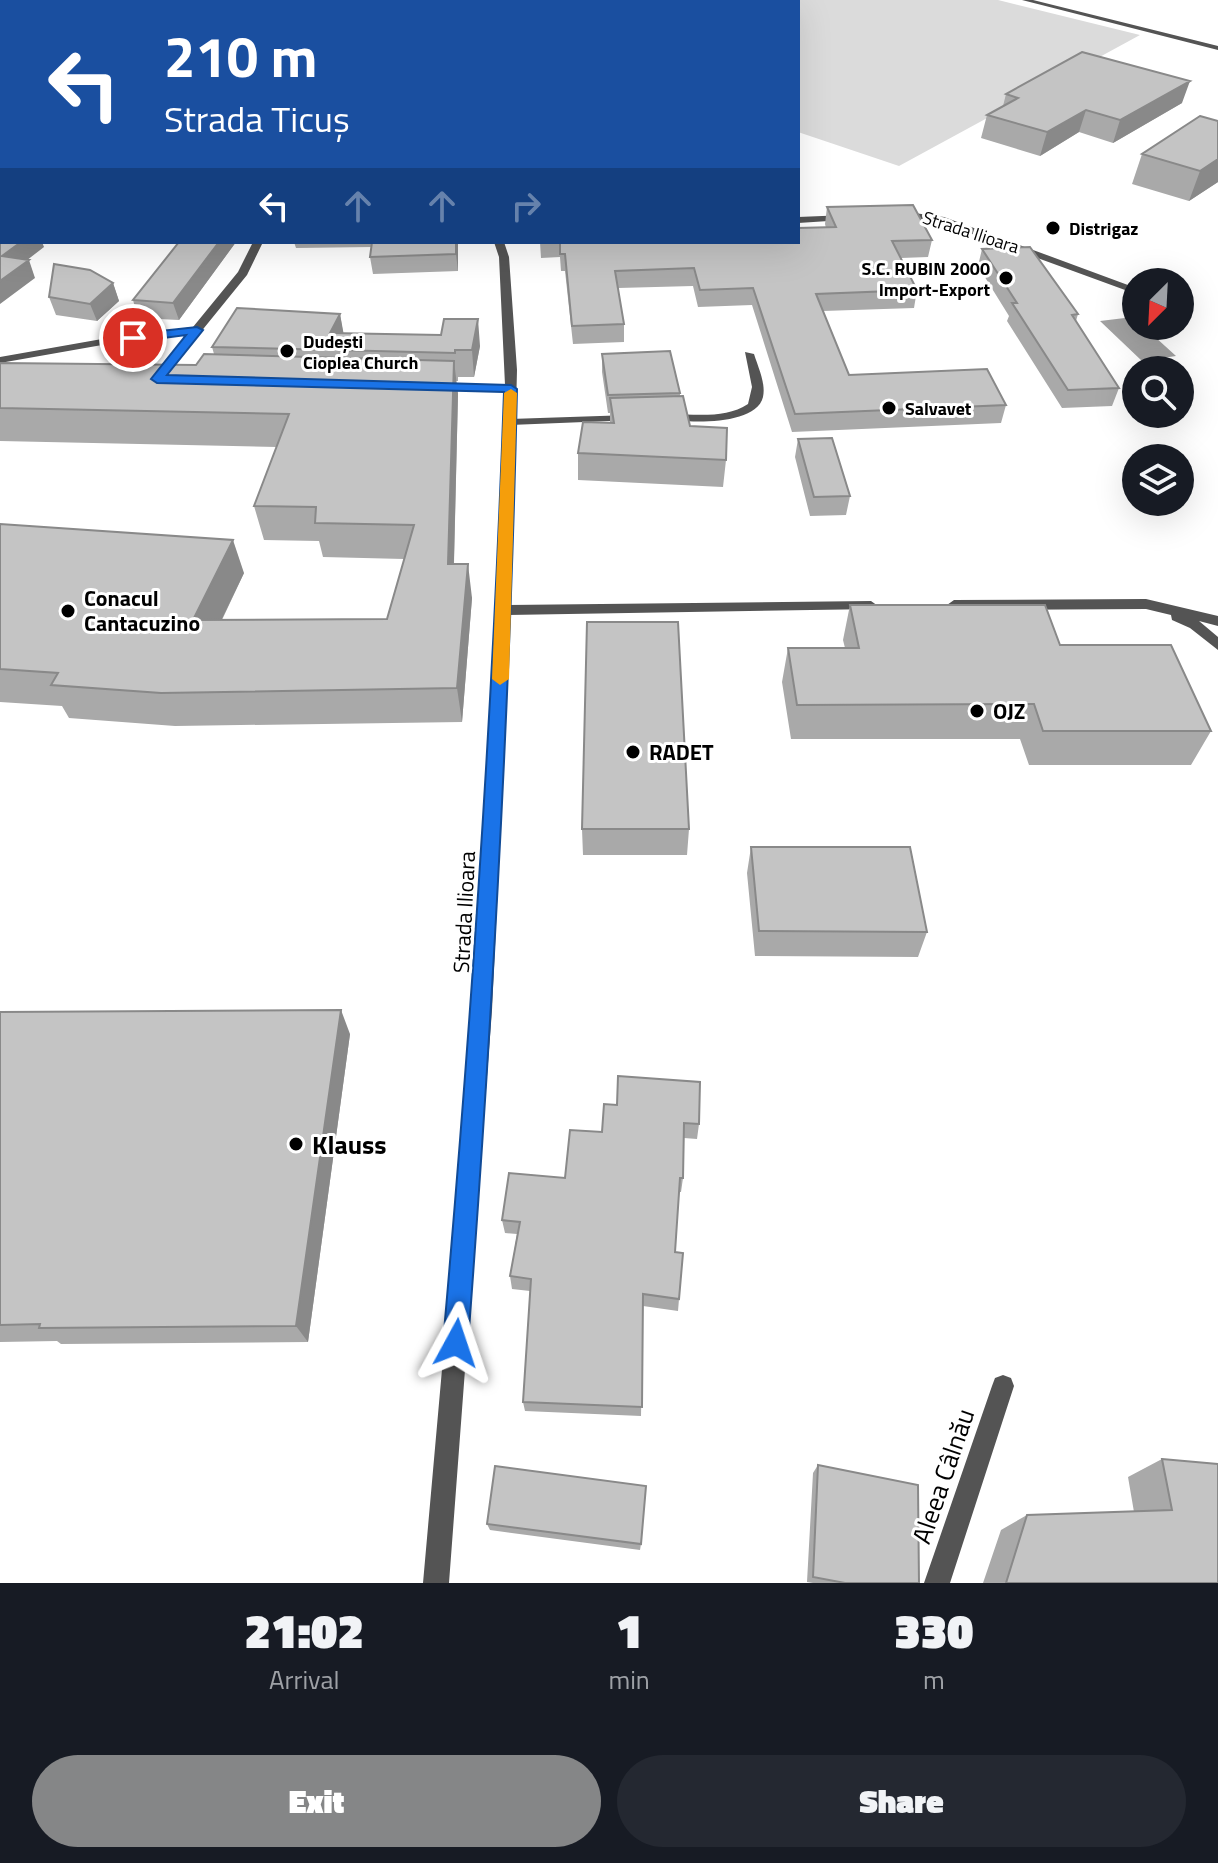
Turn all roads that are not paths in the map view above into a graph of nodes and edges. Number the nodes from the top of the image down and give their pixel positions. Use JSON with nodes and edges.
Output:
{"nodes":[{"id":1,"x":1025,"y":0,"type":"edge"},
{"id":2,"x":1069,"y":0,"type":"edge"},
{"id":3,"x":1062,"y":9,"type":"junction"},
{"id":4,"x":1218,"y":48,"type":"edge"},
{"id":5,"x":888,"y":214,"type":"edge"},
{"id":6,"x":857,"y":216,"type":"edge"},
{"id":7,"x":800,"y":220,"type":"edge"},
{"id":8,"x":257,"y":244,"type":"edge"},
{"id":9,"x":500,"y":244,"type":"edge"},
{"id":10,"x":1122,"y":286,"type":"edge"},
{"id":11,"x":197,"y":330,"type":"junction"},
{"id":12,"x":749,"y":354,"type":"dead end"},
{"id":13,"x":0,"y":360,"type":"edge"},
{"id":14,"x":142,"y":379,"type":"edge"},
{"id":15,"x":157,"y":379,"type":"junction"},
{"id":16,"x":173,"y":379,"type":"edge"},
{"id":17,"x":419,"y":386,"type":"edge"},
{"id":18,"x":511,"y":389,"type":"junction"},
{"id":19,"x":646,"y":418,"type":"edge"},
{"id":20,"x":662,"y":418,"type":"edge"},
{"id":21,"x":510,"y":422,"type":"junction"},
{"id":22,"x":1146,"y":604,"type":"junction"},
{"id":23,"x":943,"y":605,"type":"edge"},
{"id":24,"x":880,"y":606,"type":"edge"},
{"id":25,"x":504,"y":610,"type":"junction"},
{"id":26,"x":1218,"y":621,"type":"edge"},
{"id":27,"x":1218,"y":645,"type":"edge"},
{"id":28,"x":1003,"y":1386,"type":"dead end"},
{"id":29,"x":436,"y":1583,"type":"edge"},
{"id":30,"x":937,"y":1583,"type":"edge"}],
"edges":[{"from":1,"to":3,"type":"street"},
{"from":2,"to":3,"type":"street"},
{"from":3,"to":4,"type":"street"},
{"from":5,"to":10,"type":"street","name":"Strada Ilioara"},
{"from":6,"to":7,"type":"street"},
{"from":8,"to":11,"type":"street"},
{"from":9,"to":18,"type":"street","name":"Strada Ilioara"},
{"from":11,"to":13,"type":"street"},
{"from":11,"to":15,"type":"street"},
{"from":12,"to":20,"type":"street"},
{"from":14,"to":15,"type":"street"},
{"from":15,"to":16,"type":"street"},
{"from":17,"to":18,"type":"street"},
{"from":18,"to":21,"type":"street","name":"Strada Ilioara"},
{"from":19,"to":21,"type":"street"},
{"from":21,"to":25,"type":"street","name":"Strada Ilioara"},
{"from":22,"to":23,"type":"street"},
{"from":22,"to":26,"type":"street"},
{"from":22,"to":27,"type":"street"},
{"from":24,"to":25,"type":"street"},
{"from":25,"to":29,"type":"street","name":"Strada Ilioara"},
{"from":28,"to":30,"type":"street","name":"Aleea Câlnău"}]}
